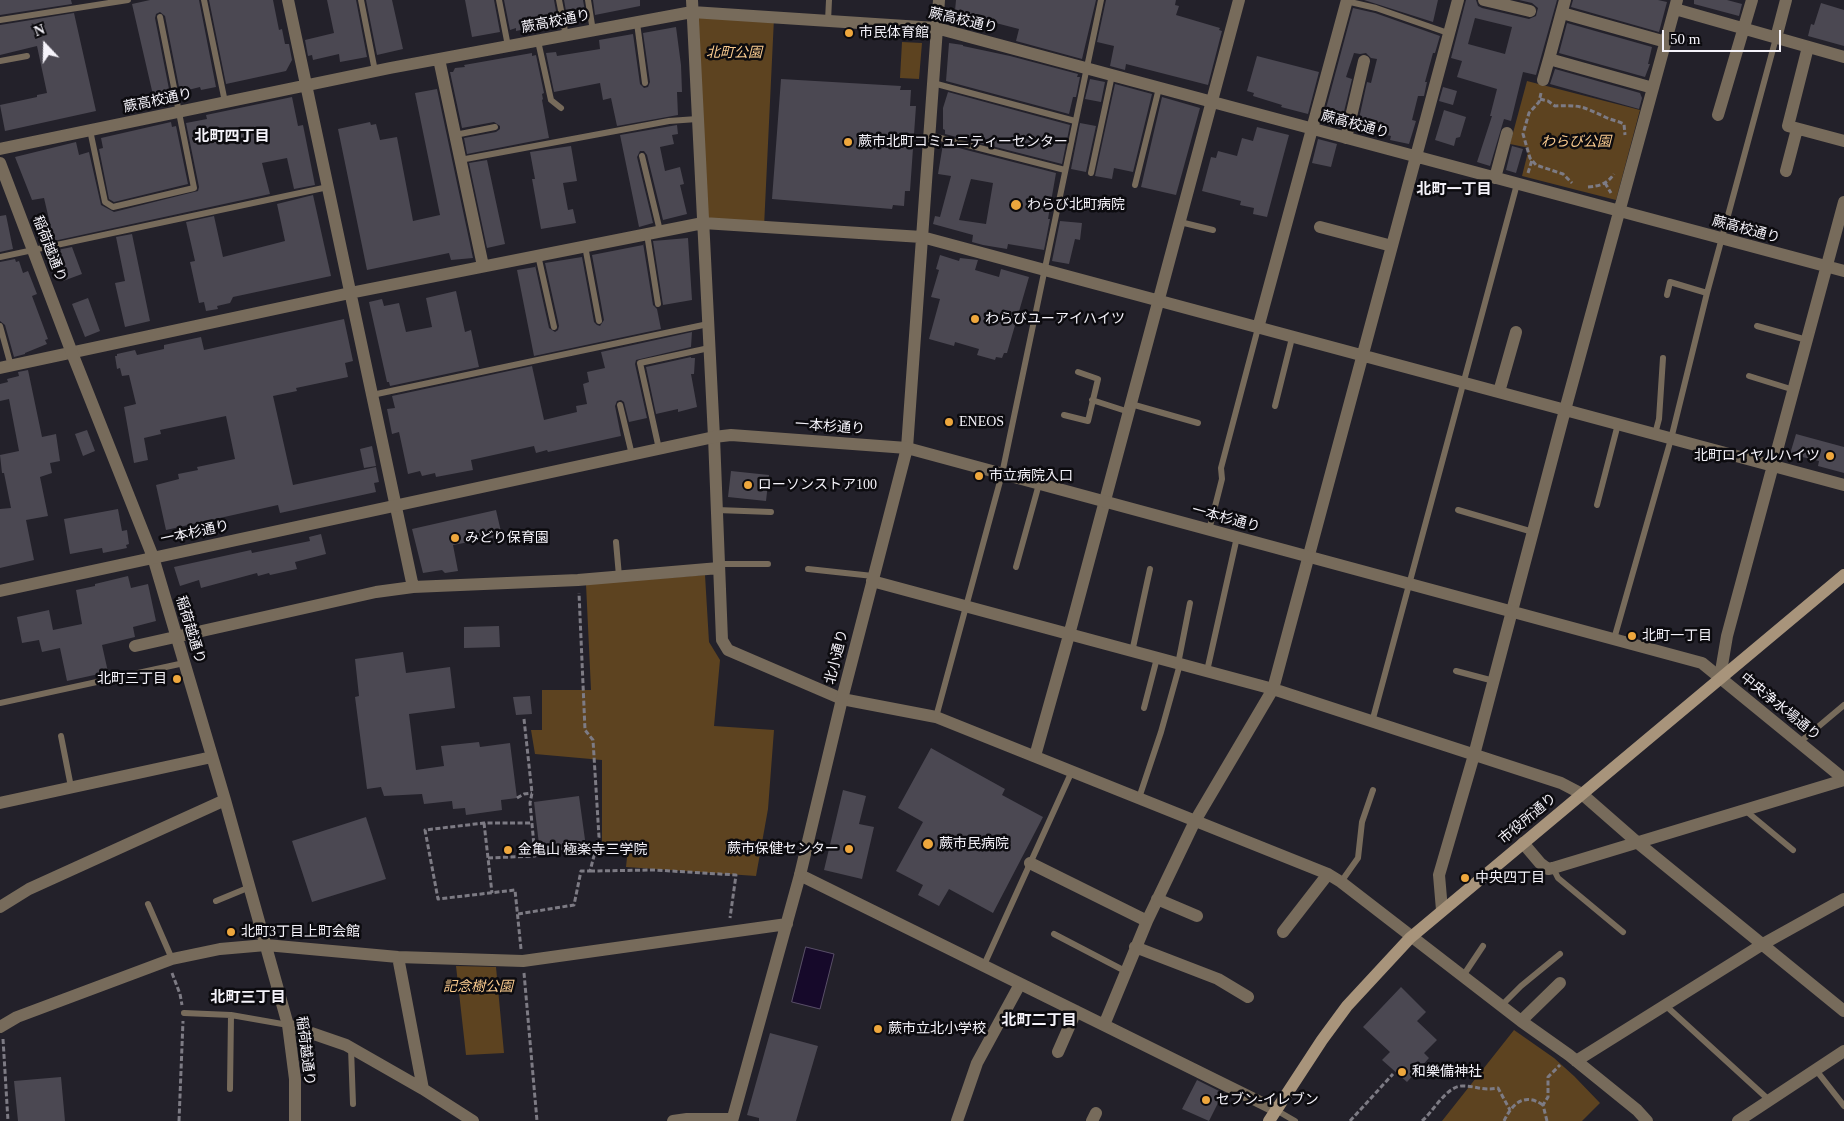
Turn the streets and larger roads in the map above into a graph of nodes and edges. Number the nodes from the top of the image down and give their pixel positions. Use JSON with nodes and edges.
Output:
{"nodes":[{"id":1,"x":288,"y":0,"type":"edge"},
{"id":2,"x":939,"y":0,"type":"edge"},
{"id":3,"x":1239,"y":0,"type":"edge"},
{"id":4,"x":1458,"y":0,"type":"edge"},
{"id":5,"x":1484,"y":0,"type":"edge"},
{"id":6,"x":1565,"y":0,"type":"edge"},
{"id":7,"x":1752,"y":0,"type":"edge"},
{"id":8,"x":1786,"y":0,"type":"edge"},
{"id":9,"x":1347,"y":1,"type":"edge"},
{"id":10,"x":1676,"y":5,"type":"edge"},
{"id":11,"x":692,"y":6,"type":"edge"},
{"id":12,"x":1530,"y":12,"type":"dead end"},
{"id":13,"x":1562,"y":13,"type":"junction"},
{"id":14,"x":936,"y":28,"type":"junction"},
{"id":15,"x":1745,"y":29,"type":"junction"},
{"id":16,"x":1776,"y":38,"type":"junction"},
{"id":17,"x":1666,"y":42,"type":"junction"},
{"id":18,"x":1808,"y":47,"type":"junction"},
{"id":19,"x":1844,"y":57,"type":"edge"},
{"id":20,"x":439,"y":59,"type":"junction"},
{"id":21,"x":1548,"y":59,"type":"junction"},
{"id":22,"x":1364,"y":60,"type":"dead end"},
{"id":23,"x":1544,"y":80,"type":"road end"},
{"id":24,"x":307,"y":85,"type":"junction"},
{"id":25,"x":1653,"y":88,"type":"junction"},
{"id":26,"x":1212,"y":102,"type":"junction"},
{"id":27,"x":1718,"y":115,"type":"dead end"},
{"id":28,"x":1313,"y":129,"type":"junction"},
{"id":29,"x":1797,"y":129,"type":"junction"},
{"id":30,"x":1507,"y":133,"type":"dead end"},
{"id":31,"x":1346,"y":138,"type":"junction"},
{"id":32,"x":1844,"y":141,"type":"edge"},
{"id":33,"x":0,"y":149,"type":"edge"},
{"id":34,"x":1415,"y":157,"type":"junction"},
{"id":35,"x":0,"y":163,"type":"edge"},
{"id":36,"x":1786,"y":171,"type":"dead end"},
{"id":37,"x":1495,"y":178,"type":"junction"},
{"id":38,"x":1844,"y":202,"type":"edge"},
{"id":39,"x":1620,"y":211,"type":"junction"},
{"id":40,"x":703,"y":223,"type":"junction"},
{"id":41,"x":1320,"y":227,"type":"dead end"},
{"id":42,"x":922,"y":237,"type":"junction"},
{"id":43,"x":1392,"y":246,"type":"junction"},
{"id":44,"x":483,"y":266,"type":"junction"},
{"id":45,"x":1827,"y":267,"type":"junction"},
{"id":46,"x":1844,"y":272,"type":"edge"},
{"id":47,"x":350,"y":293,"type":"junction"},
{"id":48,"x":1159,"y":301,"type":"junction"},
{"id":49,"x":1258,"y":328,"type":"junction"},
{"id":50,"x":1516,"y":332,"type":"dead end"},
{"id":51,"x":72,"y":353,"type":"junction"},
{"id":52,"x":1362,"y":357,"type":"junction"},
{"id":53,"x":5,"y":367,"type":"edge"},
{"id":54,"x":1499,"y":392,"type":"junction"},
{"id":55,"x":1565,"y":410,"type":"junction"},
{"id":56,"x":714,"y":437,"type":"junction"},
{"id":57,"x":907,"y":448,"type":"junction"},
{"id":58,"x":1774,"y":467,"type":"junction"},
{"id":59,"x":1844,"y":485,"type":"edge"},
{"id":60,"x":1104,"y":502,"type":"junction"},
{"id":61,"x":396,"y":505,"type":"junction"},
{"id":62,"x":1308,"y":556,"type":"junction"},
{"id":63,"x":153,"y":557,"type":"junction"},
{"id":64,"x":719,"y":566,"type":"junction"},
{"id":65,"x":1844,"y":574,"type":"edge"},
{"id":66,"x":873,"y":579,"type":"junction"},
{"id":67,"x":413,"y":587,"type":"junction"},
{"id":68,"x":0,"y":590,"type":"edge"},
{"id":69,"x":1513,"y":611,"type":"junction"},
{"id":70,"x":1069,"y":635,"type":"junction"},
{"id":71,"x":176,"y":636,"type":"junction"},
{"id":72,"x":135,"y":646,"type":"dead end"},
{"id":73,"x":1720,"y":677,"type":"junction"},
{"id":74,"x":1273,"y":689,"type":"junction"},
{"id":75,"x":842,"y":699,"type":"junction"},
{"id":76,"x":1035,"y":756,"type":"junction"},
{"id":77,"x":1474,"y":756,"type":"junction"},
{"id":78,"x":212,"y":757,"type":"junction"},
{"id":79,"x":1844,"y":779,"type":"edge"},
{"id":80,"x":1582,"y":794,"type":"junction"},
{"id":81,"x":225,"y":800,"type":"junction"},
{"id":82,"x":0,"y":803,"type":"edge"},
{"id":83,"x":1195,"y":821,"type":"junction"},
{"id":84,"x":1523,"y":843,"type":"junction"},
{"id":85,"x":1638,"y":843,"type":"junction"},
{"id":86,"x":1030,"y":863,"type":"road end"},
{"id":87,"x":1328,"y":874,"type":"junction"},
{"id":88,"x":800,"y":875,"type":"junction"},
{"id":89,"x":1157,"y":898,"type":"junction"},
{"id":90,"x":1844,"y":899,"type":"edge"},
{"id":91,"x":0,"y":907,"type":"edge"},
{"id":92,"x":1442,"y":910,"type":"junction"},
{"id":93,"x":1197,"y":916,"type":"dead end"},
{"id":94,"x":1147,"y":921,"type":"junction"},
{"id":95,"x":787,"y":924,"type":"junction"},
{"id":96,"x":1283,"y":932,"type":"dead end"},
{"id":97,"x":1410,"y":938,"type":"junction"},
{"id":98,"x":1763,"y":944,"type":"junction"},
{"id":99,"x":266,"y":945,"type":"junction"},
{"id":100,"x":1135,"y":947,"type":"junction"},
{"id":101,"x":398,"y":957,"type":"junction"},
{"id":102,"x":1560,"y":983,"type":"dead end"},
{"id":103,"x":1020,"y":984,"type":"junction"},
{"id":104,"x":1248,"y":998,"type":"dead end"},
{"id":105,"x":1076,"y":1011,"type":"junction"},
{"id":106,"x":1844,"y":1011,"type":"edge"},
{"id":107,"x":1521,"y":1022,"type":"junction"},
{"id":108,"x":288,"y":1025,"type":"junction"},
{"id":109,"x":1104,"y":1025,"type":"junction"},
{"id":110,"x":1,"y":1027,"type":"edge"},
{"id":111,"x":1844,"y":1051,"type":"edge"},
{"id":112,"x":1058,"y":1052,"type":"dead end"},
{"id":113,"x":1573,"y":1058,"type":"junction"},
{"id":114,"x":423,"y":1089,"type":"junction"},
{"id":115,"x":1273,"y":1116,"type":"edge"},
{"id":116,"x":1745,"y":1119,"type":"edge"},
{"id":117,"x":732,"y":1120,"type":"edge"},
{"id":118,"x":295,"y":1121,"type":"edge"},
{"id":119,"x":473,"y":1121,"type":"edge"},
{"id":120,"x":674,"y":1121,"type":"edge"},
{"id":121,"x":957,"y":1121,"type":"edge"},
{"id":122,"x":1647,"y":1121,"type":"edge"}],
"edges":[{"from":1,"to":24,"type":"street"},
{"from":2,"to":14,"type":"street","name":"北小通り"},
{"from":3,"to":26,"type":"street"},
{"from":4,"to":34,"type":"street"},
{"from":5,"to":12,"type":"street"},
{"from":6,"to":13,"type":"street"},
{"from":7,"to":15,"type":"street"},
{"from":8,"to":16,"type":"street"},
{"from":9,"to":28,"type":"street"},
{"from":10,"to":15,"type":"street"},
{"from":10,"to":17,"type":"street"},
{"from":11,"to":14,"type":"street","name":"蕨高校通り"},
{"from":11,"to":20,"type":"street","name":"蕨高校通り"},
{"from":11,"to":40,"type":"street"},
{"from":13,"to":17,"type":"street"},
{"from":13,"to":21,"type":"street"},
{"from":14,"to":26,"type":"street","name":"蕨高校通り"},
{"from":14,"to":42,"type":"street","name":"北小通り"},
{"from":15,"to":16,"type":"street"},
{"from":15,"to":27,"type":"street"},
{"from":16,"to":18,"type":"street"},
{"from":17,"to":25,"type":"street"},
{"from":18,"to":19,"type":"street"},
{"from":18,"to":29,"type":"street"},
{"from":20,"to":24,"type":"street","name":"蕨高校通り"},
{"from":20,"to":44,"type":"street"},
{"from":21,"to":23,"type":"street"},
{"from":21,"to":25,"type":"street"},
{"from":22,"to":31,"type":"street"},
{"from":24,"to":33,"type":"street","name":"蕨高校通り"},
{"from":24,"to":47,"type":"street"},
{"from":25,"to":39,"type":"street"},
{"from":26,"to":28,"type":"street","name":"蕨高校通り"},
{"from":26,"to":48,"type":"street"},
{"from":28,"to":31,"type":"street","name":"蕨高校通り"},
{"from":28,"to":49,"type":"street"},
{"from":29,"to":32,"type":"street"},
{"from":29,"to":36,"type":"street"},
{"from":30,"to":37,"type":"street"},
{"from":31,"to":34,"type":"street","name":"蕨高校通り"},
{"from":34,"to":37,"type":"street","name":"蕨高校通り"},
{"from":34,"to":43,"type":"street"},
{"from":35,"to":51,"type":"street","name":"稲荷越通り"},
{"from":37,"to":39,"type":"street","name":"蕨高校通り"},
{"from":38,"to":45,"type":"street"},
{"from":39,"to":45,"type":"street","name":"蕨高校通り"},
{"from":39,"to":55,"type":"street"},
{"from":40,"to":42,"type":"street"},
{"from":40,"to":44,"type":"street"},
{"from":40,"to":56,"type":"street"},
{"from":41,"to":43,"type":"street"},
{"from":42,"to":48,"type":"street"},
{"from":42,"to":57,"type":"street","name":"北小通り"},
{"from":43,"to":52,"type":"street"},
{"from":44,"to":47,"type":"street"},
{"from":45,"to":46,"type":"street","name":"蕨高校通り"},
{"from":45,"to":58,"type":"street"},
{"from":47,"to":51,"type":"street"},
{"from":47,"to":61,"type":"street"},
{"from":48,"to":49,"type":"street"},
{"from":48,"to":60,"type":"street"},
{"from":49,"to":52,"type":"street"},
{"from":50,"to":54,"type":"street"},
{"from":51,"to":53,"type":"street"},
{"from":51,"to":63,"type":"street","name":"稲荷越通り"},
{"from":52,"to":54,"type":"street"},
{"from":52,"to":62,"type":"street"},
{"from":54,"to":55,"type":"street"},
{"from":55,"to":58,"type":"street"},
{"from":55,"to":69,"type":"street"},
{"from":56,"to":57,"type":"street","name":"一本杉通り"},
{"from":56,"to":61,"type":"street","name":"一本杉通り"},
{"from":56,"to":64,"type":"street"},
{"from":57,"to":60,"type":"street","name":"一本杉通り"},
{"from":57,"to":66,"type":"street","name":"北小通り"},
{"from":58,"to":59,"type":"street"},
{"from":58,"to":73,"type":"street"},
{"from":60,"to":62,"type":"street","name":"一本杉通り"},
{"from":60,"to":70,"type":"street"},
{"from":61,"to":63,"type":"street","name":"一本杉通り"},
{"from":61,"to":67,"type":"street"},
{"from":62,"to":69,"type":"street","name":"一本杉通り"},
{"from":62,"to":74,"type":"street"},
{"from":63,"to":68,"type":"street","name":"一本杉通り"},
{"from":63,"to":71,"type":"street","name":"稲荷越通り"},
{"from":64,"to":67,"type":"street"},
{"from":64,"to":75,"type":"street"},
{"from":65,"to":73,"type":"main road","name":"市役所通り"},
{"from":66,"to":70,"type":"street"},
{"from":66,"to":75,"type":"street","name":"北小通り"},
{"from":67,"to":71,"type":"street"},
{"from":69,"to":73,"type":"street","name":"一本杉通り"},
{"from":69,"to":77,"type":"street"},
{"from":70,"to":74,"type":"street"},
{"from":70,"to":76,"type":"street"},
{"from":71,"to":72,"type":"street"},
{"from":71,"to":78,"type":"street","name":"稲荷越通り"},
{"from":73,"to":79,"type":"street","name":"中央浄水場通り"},
{"from":73,"to":80,"type":"main road","name":"市役所通り"},
{"from":74,"to":77,"type":"street"},
{"from":74,"to":83,"type":"street"},
{"from":75,"to":76,"type":"street"},
{"from":75,"to":88,"type":"street","name":"北小通り"},
{"from":76,"to":83,"type":"street"},
{"from":77,"to":80,"type":"street"},
{"from":77,"to":92,"type":"street"},
{"from":78,"to":81,"type":"street","name":"稲荷越通り"},
{"from":78,"to":82,"type":"street"},
{"from":79,"to":85,"type":"street"},
{"from":80,"to":84,"type":"main road","name":"市役所通り"},
{"from":80,"to":85,"type":"street"},
{"from":81,"to":91,"type":"street"},
{"from":81,"to":99,"type":"street","name":"稲荷越通り"},
{"from":83,"to":87,"type":"street"},
{"from":83,"to":89,"type":"street"},
{"from":84,"to":85,"type":"street"},
{"from":84,"to":92,"type":"main road","name":"市役所通り"},
{"from":85,"to":98,"type":"street"},
{"from":86,"to":94,"type":"street"},
{"from":87,"to":96,"type":"street"},
{"from":87,"to":97,"type":"street"},
{"from":88,"to":95,"type":"street","name":"北小通り"},
{"from":88,"to":103,"type":"street"},
{"from":89,"to":93,"type":"street"},
{"from":89,"to":94,"type":"street"},
{"from":90,"to":98,"type":"street"},
{"from":92,"to":97,"type":"main road","name":"市役所通り"},
{"from":94,"to":100,"type":"street"},
{"from":95,"to":101,"type":"street"},
{"from":95,"to":117,"type":"street","name":"北小通り"},
{"from":97,"to":107,"type":"street"},
{"from":97,"to":115,"type":"main road","name":"市役所通り"},
{"from":98,"to":106,"type":"street"},
{"from":98,"to":113,"type":"street"},
{"from":99,"to":101,"type":"street"},
{"from":99,"to":108,"type":"street","name":"稲荷越通り"},
{"from":99,"to":110,"type":"street"},
{"from":100,"to":104,"type":"street"},
{"from":100,"to":109,"type":"street"},
{"from":101,"to":114,"type":"street"},
{"from":102,"to":107,"type":"street"},
{"from":103,"to":105,"type":"street"},
{"from":103,"to":121,"type":"street"},
{"from":105,"to":109,"type":"street"},
{"from":105,"to":112,"type":"street"},
{"from":107,"to":113,"type":"street"},
{"from":108,"to":114,"type":"street"},
{"from":108,"to":118,"type":"street","name":"稲荷越通り"},
{"from":109,"to":115,"type":"street"},
{"from":111,"to":116,"type":"street"},
{"from":113,"to":122,"type":"street"},
{"from":114,"to":119,"type":"street"},
{"from":117,"to":120,"type":"street"}]}
